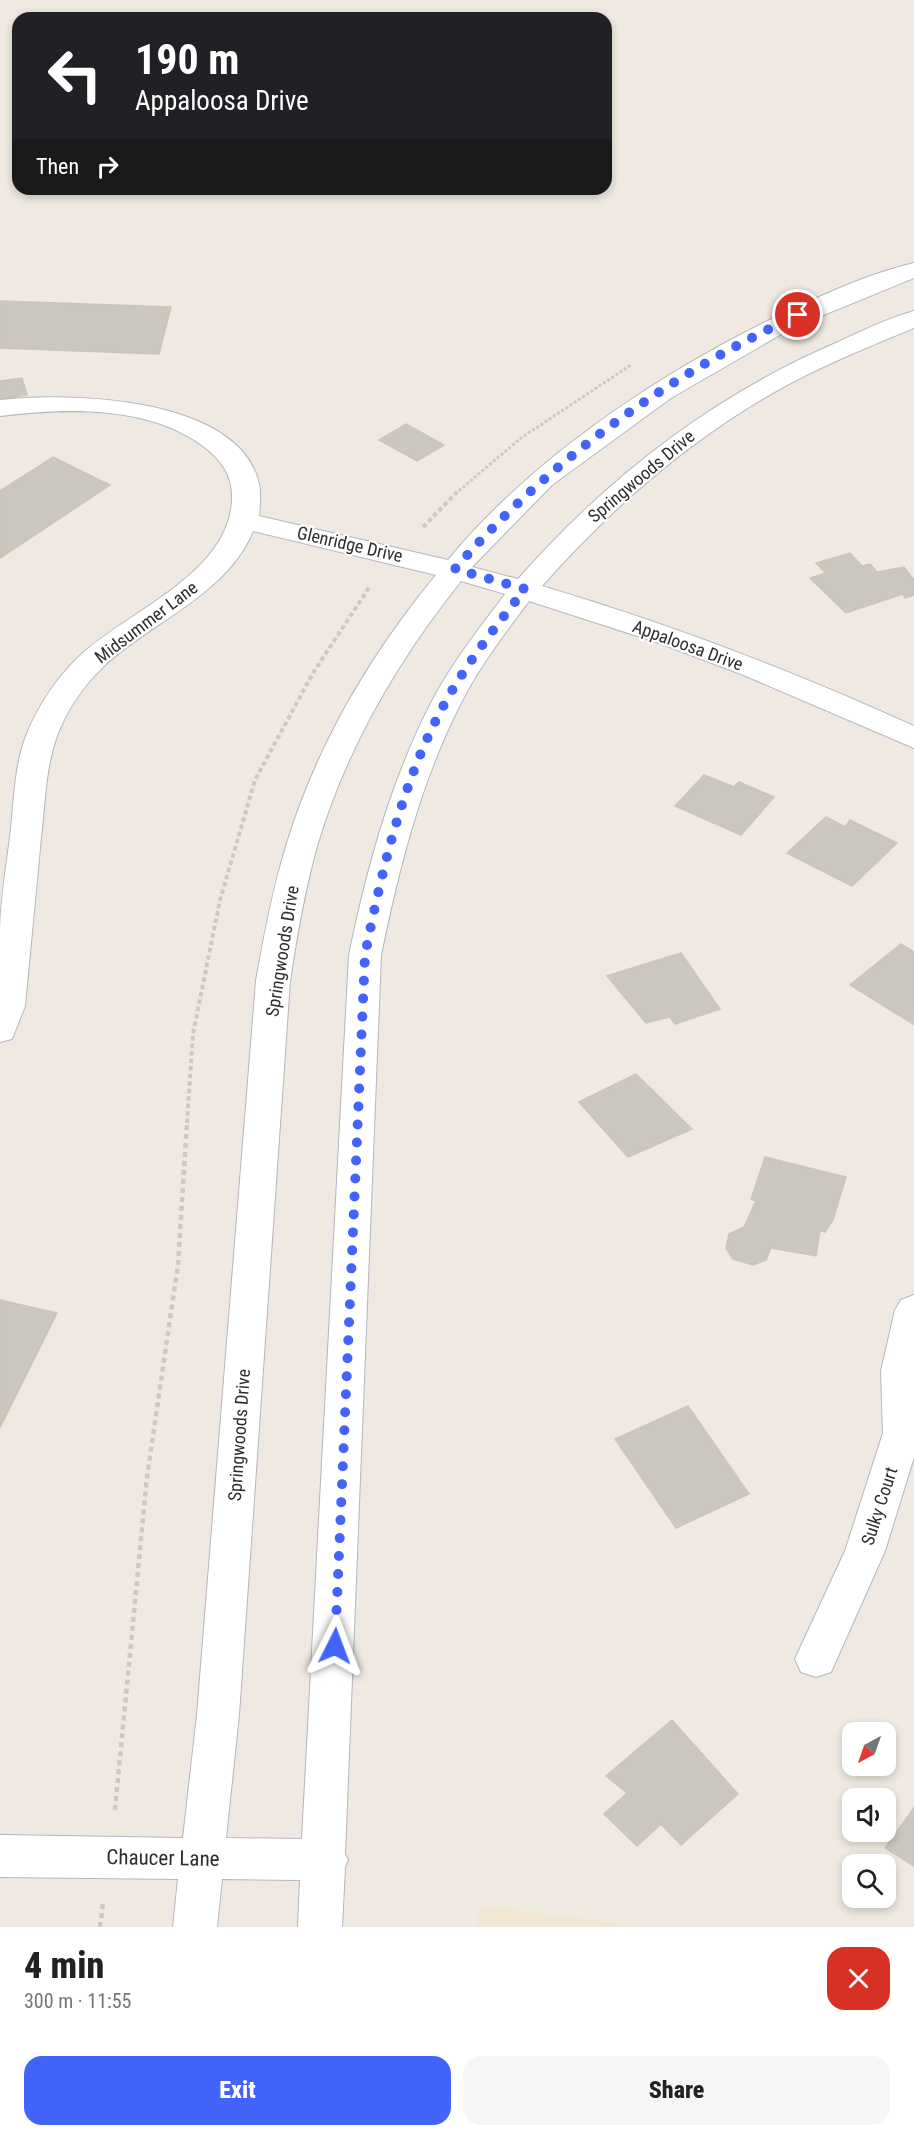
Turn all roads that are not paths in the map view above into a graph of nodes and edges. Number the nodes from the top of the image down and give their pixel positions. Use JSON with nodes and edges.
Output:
{"nodes":[{"id":1,"x":914,"y":270,"type":"edge"},
{"id":2,"x":914,"y":319,"type":"edge"},
{"id":3,"x":0,"y":408,"type":"edge"},
{"id":4,"x":244,"y":521,"type":"junction"},
{"id":5,"x":455,"y":569,"type":"junction"},
{"id":6,"x":525,"y":589,"type":"junction"},
{"id":7,"x":910,"y":730,"type":"edge"},
{"id":8,"x":0,"y":1030,"type":"edge"},
{"id":9,"x":914,"y":1310,"type":"edge"},
{"id":10,"x":907,"y":1376,"type":"edge"},
{"id":11,"x":816,"y":1659,"type":"dead end"},
{"id":12,"x":0,"y":1856,"type":"edge"},
{"id":13,"x":202,"y":1859,"type":"junction"},
{"id":14,"x":326,"y":1860,"type":"junction"},
{"id":15,"x":195,"y":1927,"type":"edge"},
{"id":16,"x":321,"y":1927,"type":"edge"}],
"edges":[{"from":1,"to":5,"type":"street","name":"Springwoods Drive"},
{"from":2,"to":6,"type":"street","name":"Springwoods Drive"},
{"from":3,"to":4,"type":"street","name":"Midsummer Lane"},
{"from":4,"to":5,"type":"street","name":"Glenridge Drive"},
{"from":4,"to":8,"type":"street","name":"Midsummer Lane"},
{"from":5,"to":6,"type":"street","name":"Appaloosa Drive"},
{"from":5,"to":13,"type":"street","name":"Springwoods Drive"},
{"from":6,"to":7,"type":"street","name":"Appaloosa Drive"},
{"from":6,"to":14,"type":"street","name":"Springwoods Drive"},
{"from":9,"to":10,"type":"street","name":"Sulky Court"},
{"from":10,"to":11,"type":"street","name":"Sulky Court"},
{"from":12,"to":13,"type":"street","name":"Chaucer Lane"},
{"from":13,"to":14,"type":"street","name":"Chaucer Lane"},
{"from":13,"to":15,"type":"street","name":"Springwoods Drive"},
{"from":14,"to":16,"type":"street","name":"Springwoods Drive"}]}
